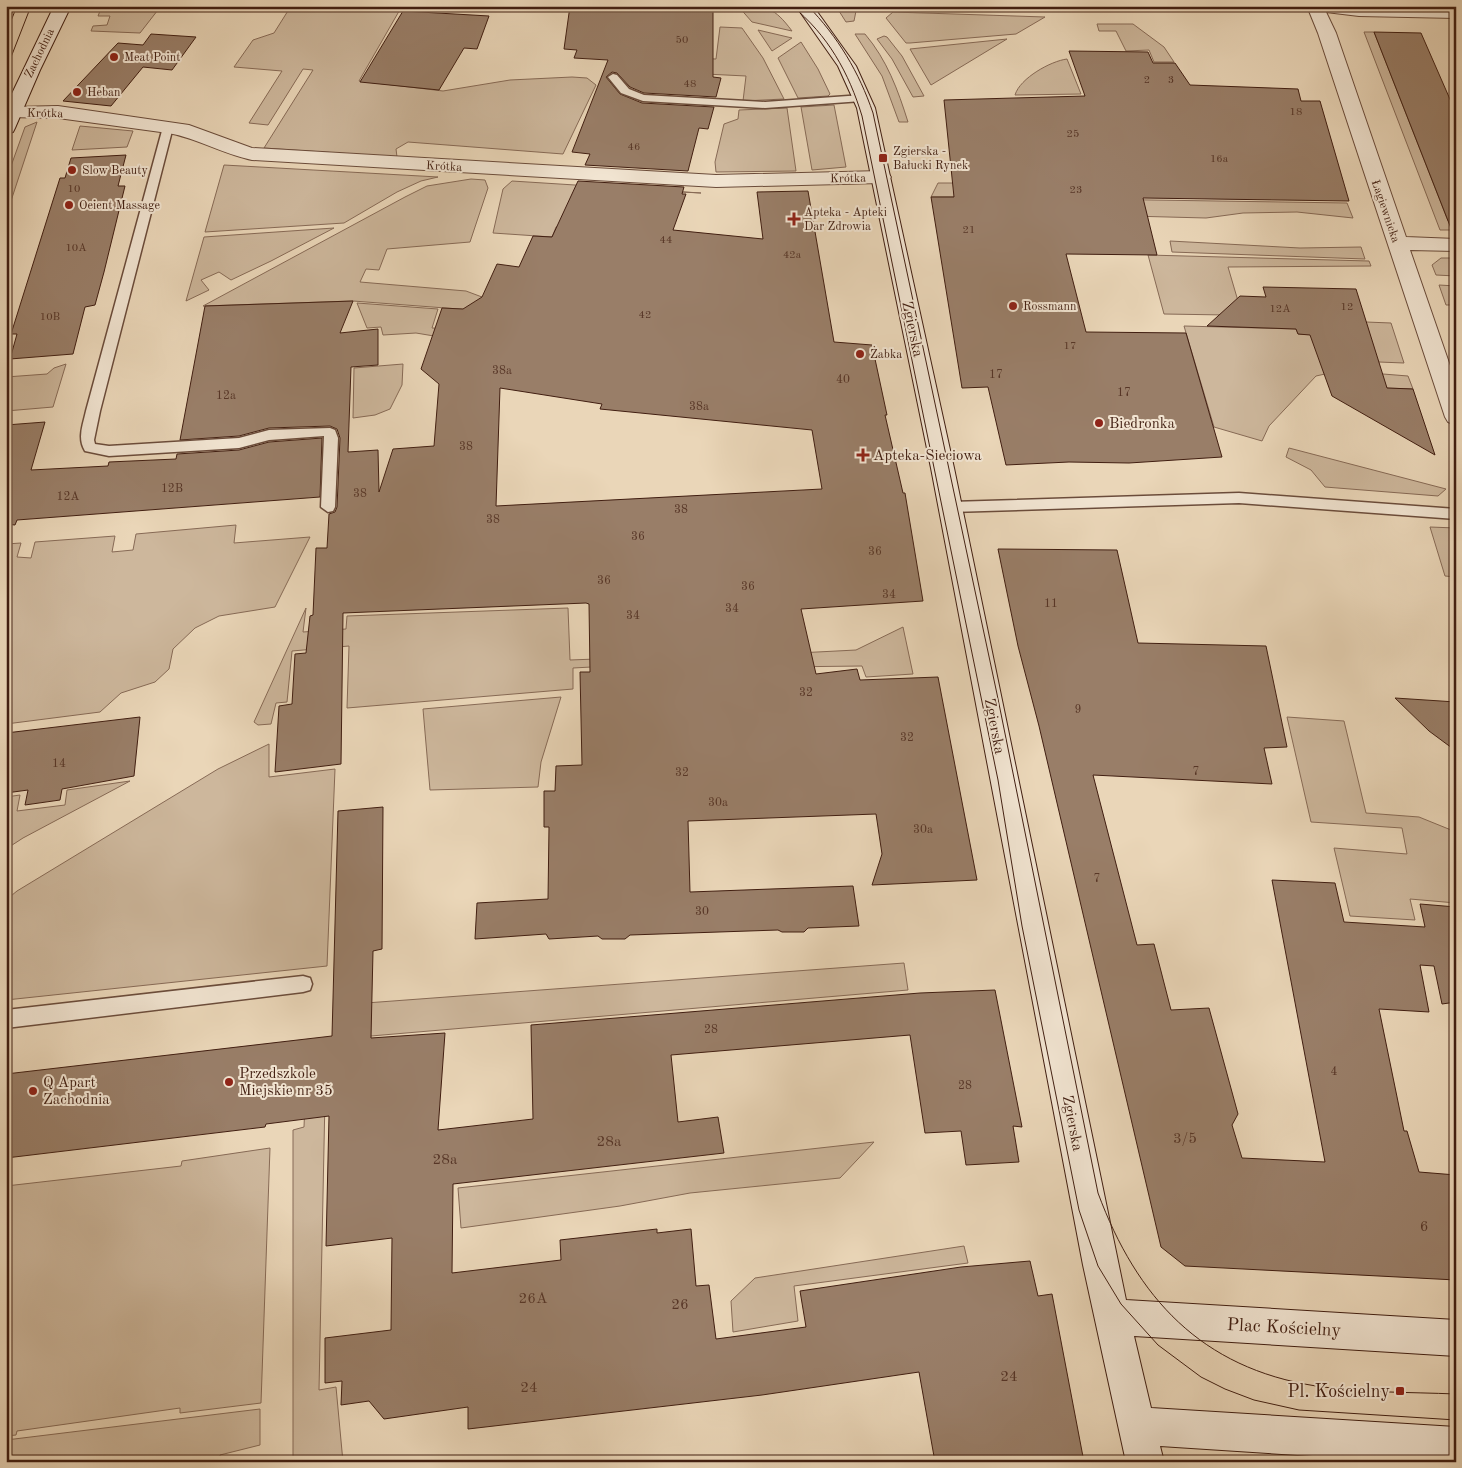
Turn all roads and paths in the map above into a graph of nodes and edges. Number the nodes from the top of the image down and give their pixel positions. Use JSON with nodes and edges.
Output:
{"nodes":[{"id":1,"x":63,"y":6,"type":"edge"},
{"id":2,"x":804,"y":6,"type":"edge"},
{"id":3,"x":1314,"y":6,"type":"edge"},
{"id":4,"x":1456,"y":13,"type":"edge"},
{"id":5,"x":613,"y":77,"type":"dead end"},
{"id":6,"x":862,"y":98,"type":"junction"},
{"id":7,"x":9,"y":121,"type":"edge"},
{"id":8,"x":168,"y":127,"type":"junction"},
{"id":9,"x":881,"y":177,"type":"junction"},
{"id":10,"x":1397,"y":243,"type":"junction"},
{"id":11,"x":1456,"y":245,"type":"edge"},
{"id":12,"x":1456,"y":417,"type":"edge"},
{"id":13,"x":328,"y":507,"type":"dead end"},
{"id":14,"x":951,"y":507,"type":"junction"},
{"id":15,"x":1456,"y":514,"type":"edge"},
{"id":16,"x":303,"y":984,"type":"dead end"},
{"id":17,"x":6,"y":1019,"type":"edge"},
{"id":18,"x":1113,"y":1317,"type":"junction"},
{"id":19,"x":1456,"y":1338,"type":"edge"},
{"id":20,"x":1136,"y":1426,"type":"junction"},
{"id":21,"x":1456,"y":1446,"type":"edge"},
{"id":22,"x":1145,"y":1462,"type":"edge"}],
"edges":[{"from":1,"to":7,"type":"street","name":"Zachodnia"},
{"from":2,"to":6,"type":"street","name":"Zgierska"},
{"from":3,"to":4,"type":"street"},
{"from":3,"to":10,"type":"street","name":"Łagiewnicka"},
{"from":5,"to":6,"type":"lane"},
{"from":6,"to":9,"type":"street","name":"Zgierska"},
{"from":7,"to":8,"type":"street","name":"Krótka"},
{"from":8,"to":9,"type":"street","name":"Krótka"},
{"from":8,"to":13,"type":"lane"},
{"from":9,"to":14,"type":"street","name":"Zgierska"},
{"from":10,"to":11,"type":"street"},
{"from":10,"to":12,"type":"street","name":"Łagiewnicka"},
{"from":14,"to":15,"type":"lane"},
{"from":14,"to":18,"type":"street","name":"Zgierska"},
{"from":16,"to":17,"type":"lane"},
{"from":18,"to":19,"type":"street","name":"Plac Kościelny"},
{"from":18,"to":20,"type":"street","name":"Zgierska"},
{"from":20,"to":21,"type":"street"},
{"from":20,"to":22,"type":"street","name":"Zgierska"}]}
